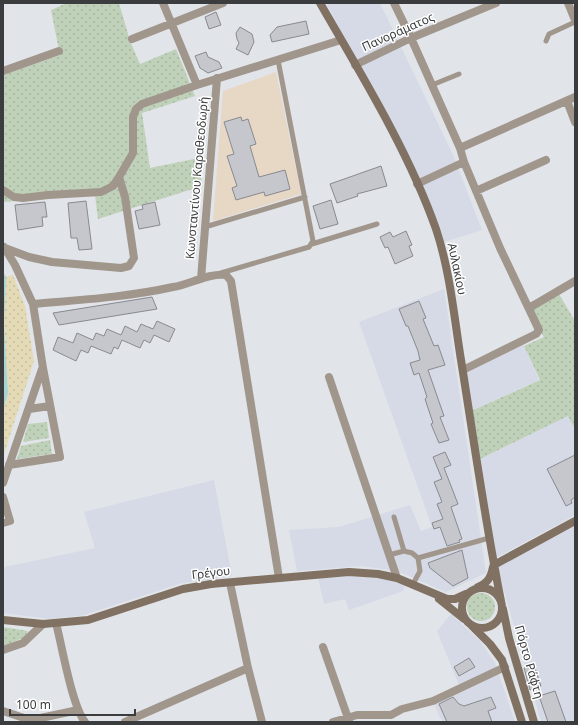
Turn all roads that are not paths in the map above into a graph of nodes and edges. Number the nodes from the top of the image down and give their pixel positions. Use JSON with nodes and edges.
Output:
{"nodes":[{"id":1,"x":164,"y":3,"type":"edge"},
{"id":2,"x":223,"y":3,"type":"edge"},
{"id":3,"x":320,"y":3,"type":"edge"},
{"id":4,"x":394,"y":3,"type":"edge"},
{"id":5,"x":496,"y":3,"type":"edge"},
{"id":6,"x":568,"y":3,"type":"edge"},
{"id":7,"x":478,"y":7,"type":"edge"},
{"id":8,"x":575,"y":21,"type":"edge"},
{"id":9,"x":173,"y":24,"type":"junction"},
{"id":10,"x":411,"y":38,"type":"junction"},
{"id":11,"x":132,"y":39,"type":"dead end"},
{"id":12,"x":341,"y":40,"type":"junction"},
{"id":13,"x":546,"y":41,"type":"dead end"},
{"id":14,"x":59,"y":52,"type":"dead end"},
{"id":15,"x":278,"y":60,"type":"junction"},
{"id":16,"x":355,"y":65,"type":"junction"},
{"id":17,"x":3,"y":71,"type":"edge"},
{"id":18,"x":459,"y":74,"type":"dead end"},
{"id":19,"x":217,"y":78,"type":"junction"},
{"id":20,"x":197,"y":85,"type":"junction"},
{"id":21,"x":432,"y":85,"type":"junction"},
{"id":22,"x":575,"y":97,"type":"edge"},
{"id":23,"x":567,"y":101,"type":"junction"},
{"id":24,"x":575,"y":122,"type":"edge"},
{"id":25,"x":460,"y":148,"type":"junction"},
{"id":26,"x":546,"y":160,"type":"dead end"},
{"id":27,"x":464,"y":162,"type":"junction"},
{"id":28,"x":119,"y":177,"type":"junction"},
{"id":29,"x":417,"y":184,"type":"junction"},
{"id":30,"x":3,"y":190,"type":"edge"},
{"id":31,"x":476,"y":192,"type":"junction"},
{"id":32,"x":305,"y":197,"type":"junction"},
{"id":33,"x":376,"y":224,"type":"dead end"},
{"id":34,"x":205,"y":227,"type":"junction"},
{"id":35,"x":312,"y":244,"type":"junction"},
{"id":36,"x":4,"y":246,"type":"edge"},
{"id":37,"x":218,"y":274,"type":"junction"},
{"id":38,"x":201,"y":279,"type":"junction"},
{"id":39,"x":575,"y":281,"type":"edge"},
{"id":40,"x":33,"y":304,"type":"junction"},
{"id":41,"x":529,"y":308,"type":"junction"},
{"id":42,"x":43,"y":368,"type":"junction"},
{"id":43,"x":463,"y":370,"type":"junction"},
{"id":44,"x":329,"y":378,"type":"dead end"},
{"id":45,"x":50,"y":406,"type":"junction"},
{"id":46,"x":29,"y":409,"type":"junction"},
{"id":47,"x":9,"y":465,"type":"junction"},
{"id":48,"x":3,"y":484,"type":"edge"},
{"id":49,"x":3,"y":497,"type":"edge"},
{"id":50,"x":394,"y":517,"type":"dead end"},
{"id":51,"x":3,"y":523,"type":"edge"},
{"id":52,"x":574,"y":523,"type":"edge"},
{"id":53,"x":489,"y":538,"type":"junction"},
{"id":54,"x":404,"y":552,"type":"junction"},
{"id":55,"x":389,"y":555,"type":"junction"},
{"id":56,"x":418,"y":558,"type":"junction"},
{"id":57,"x":494,"y":565,"type":"junction"},
{"id":58,"x":279,"y":578,"type":"junction"},
{"id":59,"x":397,"y":578,"type":"junction"},
{"id":60,"x":230,"y":582,"type":"junction"},
{"id":61,"x":413,"y":584,"type":"junction"},
{"id":62,"x":478,"y":587,"type":"junction"},
{"id":63,"x":425,"y":590,"type":"junction"},
{"id":64,"x":466,"y":594,"type":"junction"},
{"id":65,"x":502,"y":605,"type":"junction"},
{"id":66,"x":3,"y":620,"type":"edge"},
{"id":67,"x":467,"y":622,"type":"junction"},
{"id":68,"x":56,"y":623,"type":"junction"},
{"id":69,"x":43,"y":624,"type":"junction"},
{"id":70,"x":323,"y":647,"type":"dead end"},
{"id":71,"x":3,"y":650,"type":"edge"},
{"id":72,"x":505,"y":667,"type":"junction"},
{"id":73,"x":248,"y":668,"type":"junction"},
{"id":74,"x":78,"y":710,"type":"junction"},
{"id":75,"x":3,"y":712,"type":"edge"},
{"id":76,"x":349,"y":720,"type":"edge"},
{"id":77,"x":85,"y":722,"type":"edge"},
{"id":78,"x":125,"y":722,"type":"edge"},
{"id":79,"x":262,"y":722,"type":"edge"},
{"id":80,"x":332,"y":722,"type":"edge"},
{"id":81,"x":522,"y":722,"type":"edge"},
{"id":82,"x":534,"y":722,"type":"edge"}],
"edges":[{"from":1,"to":9,"type":"street"},
{"from":2,"to":9,"type":"street"},
{"from":3,"to":12,"type":"main road","name":"Αυλακίου"},
{"from":4,"to":10,"type":"street"},
{"from":5,"to":7,"type":"street","name":"Πανοράματος"},
{"from":6,"to":8,"type":"street"},
{"from":7,"to":10,"type":"street","name":"Πανοράματος"},
{"from":8,"to":13,"type":"lane"},
{"from":9,"to":11,"type":"street"},
{"from":9,"to":20,"type":"street"},
{"from":10,"to":16,"type":"street","name":"Πανοράματος"},
{"from":10,"to":21,"type":"street"},
{"from":12,"to":15,"type":"street"},
{"from":12,"to":16,"type":"main road","name":"Αυλακίου"},
{"from":14,"to":17,"type":"street"},
{"from":15,"to":19,"type":"street"},
{"from":15,"to":32,"type":"lane"},
{"from":16,"to":29,"type":"main road","name":"Αυλακίου"},
{"from":18,"to":21,"type":"lane"},
{"from":19,"to":20,"type":"street"},
{"from":19,"to":34,"type":"street","name":"Κωνσταντίνου Καραθεοδωρή"},
{"from":20,"to":28,"type":"street"},
{"from":21,"to":25,"type":"street"},
{"from":22,"to":23,"type":"street"},
{"from":23,"to":24,"type":"street"},
{"from":23,"to":25,"type":"street"},
{"from":25,"to":27,"type":"street"},
{"from":26,"to":31,"type":"street"},
{"from":27,"to":29,"type":"street"},
{"from":27,"to":31,"type":"street"},
{"from":28,"to":30,"type":"street"},
{"from":28,"to":36,"type":"street"},
{"from":29,"to":43,"type":"main road","name":"Αυλακίου"},
{"from":31,"to":41,"type":"street"},
{"from":32,"to":34,"type":"lane"},
{"from":32,"to":35,"type":"lane"},
{"from":33,"to":35,"type":"lane"},
{"from":34,"to":38,"type":"street","name":"Κωνσταντίνου Καραθεοδωρή"},
{"from":35,"to":37,"type":"lane"},
{"from":36,"to":40,"type":"street"},
{"from":37,"to":38,"type":"street"},
{"from":37,"to":58,"type":"street"},
{"from":38,"to":40,"type":"street"},
{"from":39,"to":41,"type":"street"},
{"from":40,"to":42,"type":"street"},
{"from":41,"to":43,"type":"street"},
{"from":42,"to":45,"type":"street"},
{"from":42,"to":46,"type":"street"},
{"from":43,"to":53,"type":"main road","name":"Αυλακίου"},
{"from":44,"to":55,"type":"street"},
{"from":45,"to":46,"type":"street"},
{"from":45,"to":47,"type":"street"},
{"from":46,"to":47,"type":"street"},
{"from":47,"to":48,"type":"street"},
{"from":49,"to":51,"type":"street"},
{"from":50,"to":54,"type":"lane"},
{"from":52,"to":57,"type":"main road"},
{"from":53,"to":56,"type":"lane"},
{"from":53,"to":57,"type":"main road","name":"Αυλακίου"},
{"from":54,"to":55,"type":"lane"},
{"from":54,"to":56,"type":"lane"},
{"from":55,"to":59,"type":"street"},
{"from":56,"to":61,"type":"lane"},
{"from":57,"to":62,"type":"main road"},
{"from":57,"to":65,"type":"main road","name":"Αυλακίου"},
{"from":58,"to":59,"type":"main road","name":"Γρέγου"},
{"from":58,"to":60,"type":"main road","name":"Γρέγου"},
{"from":59,"to":61,"type":"main road","name":"Γρέγου"},
{"from":60,"to":68,"type":"main road","name":"Γρέγου"},
{"from":60,"to":73,"type":"street"},
{"from":61,"to":63,"type":"main road","name":"Γρέγου"},
{"from":62,"to":64,"type":"main road"},
{"from":62,"to":65,"type":"main road"},
{"from":63,"to":64,"type":"main road","name":"Γρέγου"},
{"from":63,"to":67,"type":"main road","name":"Γρέγου"},
{"from":64,"to":67,"type":"main road"},
{"from":65,"to":67,"type":"main road"},
{"from":65,"to":82,"type":"main road","name":"Πόρτο Ράφτη"},
{"from":66,"to":69,"type":"main road","name":"Γρέγου"},
{"from":67,"to":72,"type":"main road","name":"Πόρτο Ράφτη"},
{"from":68,"to":69,"type":"main road","name":"Γρέγου"},
{"from":68,"to":74,"type":"street"},
{"from":69,"to":71,"type":"street"},
{"from":70,"to":76,"type":"street"},
{"from":72,"to":76,"type":"street"},
{"from":72,"to":81,"type":"main road","name":"Πόρτο Ράφτη"},
{"from":73,"to":78,"type":"street"},
{"from":73,"to":79,"type":"street"},
{"from":74,"to":75,"type":"street"},
{"from":74,"to":77,"type":"street"},
{"from":76,"to":80,"type":"street"}]}
